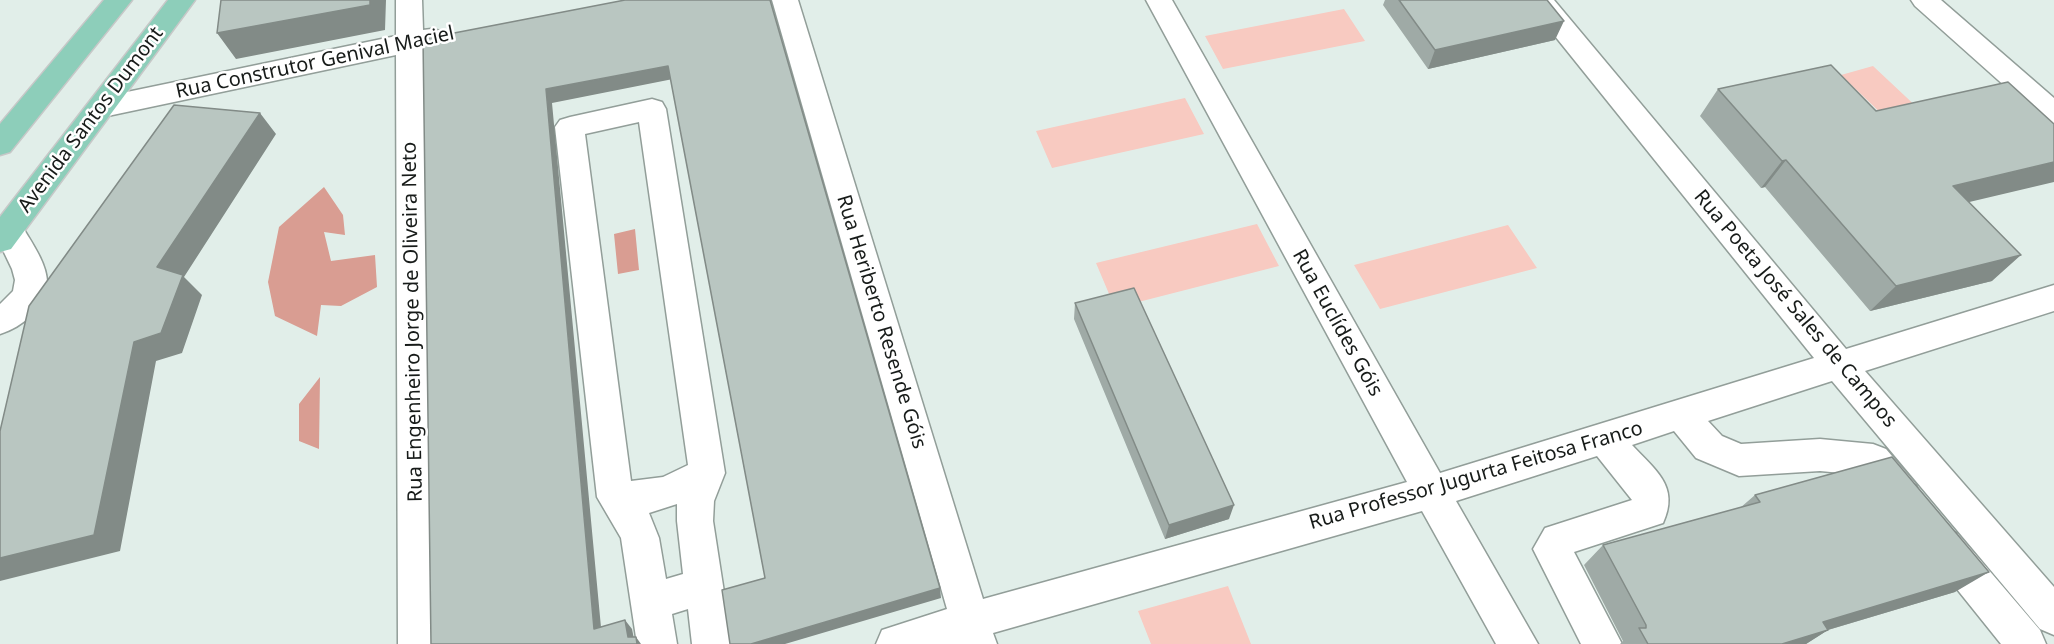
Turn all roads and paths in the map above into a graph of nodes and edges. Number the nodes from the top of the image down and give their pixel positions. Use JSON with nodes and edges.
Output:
{"nodes":[{"id":1,"x":119,"y":0,"type":"edge"},
{"id":2,"x":182,"y":0,"type":"edge"},
{"id":3,"x":409,"y":0,"type":"edge"},
{"id":4,"x":785,"y":0,"type":"edge"},
{"id":5,"x":1159,"y":0,"type":"edge"},
{"id":6,"x":1539,"y":0,"type":"edge"},
{"id":7,"x":1924,"y":0,"type":"edge"},
{"id":8,"x":453,"y":34,"type":"edge"},
{"id":9,"x":409,"y":43,"type":"junction"},
{"id":10,"x":103,"y":107,"type":"junction"},
{"id":11,"x":2054,"y":114,"type":"edge"},
{"id":12,"x":0,"y":144,"type":"edge"},
{"id":13,"x":4,"y":235,"type":"edge"},
{"id":14,"x":2054,"y":298,"type":"edge"},
{"id":15,"x":0,"y":321,"type":"edge"},
{"id":16,"x":1840,"y":366,"type":"junction"},
{"id":17,"x":1682,"y":415,"type":"junction"},
{"id":18,"x":1604,"y":439,"type":"junction"},
{"id":19,"x":701,"y":487,"type":"junction"},
{"id":20,"x":1431,"y":492,"type":"junction"},
{"id":21,"x":624,"y":509,"type":"junction"},
{"id":22,"x":704,"y":586,"type":"junction"},
{"id":23,"x":650,"y":602,"type":"junction"},
{"id":24,"x":2054,"y":616,"type":"edge"},
{"id":25,"x":974,"y":632,"type":"edge"},
{"id":26,"x":418,"y":644,"type":"edge"},
{"id":27,"x":657,"y":644,"type":"edge"},
{"id":28,"x":712,"y":644,"type":"edge"},
{"id":29,"x":896,"y":644,"type":"edge"},
{"id":30,"x":1518,"y":644,"type":"edge"},
{"id":31,"x":1602,"y":644,"type":"edge"},
{"id":32,"x":2026,"y":644,"type":"edge"}],
"edges":[{"from":1,"to":12,"type":"main road"},
{"from":2,"to":10,"type":"main road","name":"Avenida Santos Dumont"},
{"from":3,"to":9,"type":"street","name":"Rua Engenheiro Jorge de Oliveira Neto"},
{"from":4,"to":25,"type":"street","name":"Rua Heriberto Resende Góis"},
{"from":5,"to":20,"type":"street","name":"Rua Euclídes Góis"},
{"from":6,"to":16,"type":"street","name":"Rua Poeta José Sales de Campos"},
{"from":7,"to":11,"type":"street"},
{"from":8,"to":9,"type":"street","name":"Rua Construtor Genival Maciel"},
{"from":9,"to":10,"type":"street","name":"Rua Construtor Genival Maciel"},
{"from":9,"to":26,"type":"street","name":"Rua Engenheiro Jorge de Oliveira Neto"},
{"from":10,"to":13,"type":"main road","name":"Avenida Santos Dumont"},
{"from":13,"to":15,"type":"street"},
{"from":14,"to":16,"type":"street","name":"Rua Professor Jugurta Feitosa Franco"},
{"from":16,"to":17,"type":"street","name":"Rua Professor Jugurta Feitosa Franco"},
{"from":16,"to":24,"type":"street","name":"Rua Poeta José Sales de Campos"},
{"from":17,"to":18,"type":"street","name":"Rua Professor Jugurta Feitosa Franco"},
{"from":17,"to":32,"type":"street"},
{"from":18,"to":20,"type":"street","name":"Rua Professor Jugurta Feitosa Franco"},
{"from":18,"to":31,"type":"street"},
{"from":19,"to":21,"type":"street"},
{"from":19,"to":21,"type":"street"},
{"from":19,"to":22,"type":"street"},
{"from":20,"to":25,"type":"street","name":"Rua Professor Jugurta Feitosa Franco"},
{"from":20,"to":30,"type":"street","name":"Rua Euclídes Góis"},
{"from":21,"to":23,"type":"street"},
{"from":22,"to":23,"type":"street"},
{"from":22,"to":28,"type":"street"},
{"from":23,"to":27,"type":"street"},
{"from":25,"to":29,"type":"street","name":"Rua Professor Jugurta Feitosa Franco"}]}
